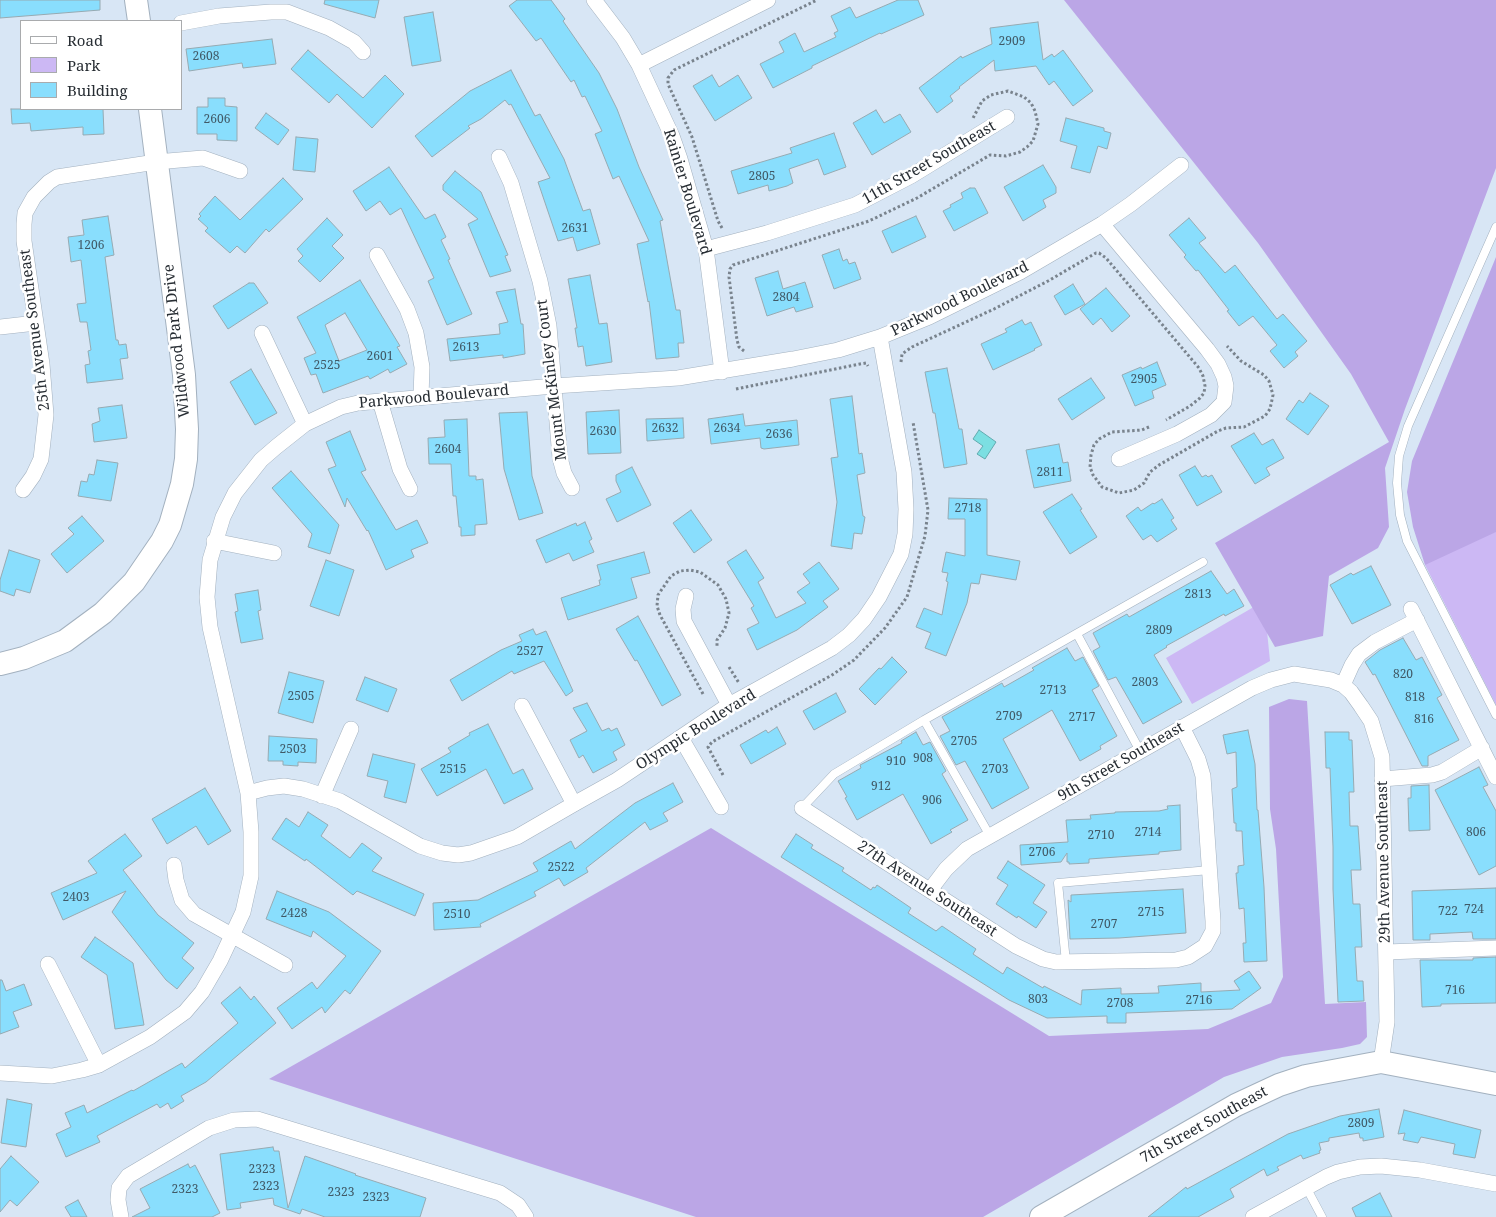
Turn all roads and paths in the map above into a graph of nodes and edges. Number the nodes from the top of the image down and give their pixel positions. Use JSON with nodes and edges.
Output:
{"nodes":[{"id":1,"x":136,"y":0,"type":"edge"},
{"id":2,"x":594,"y":0,"type":"edge"},
{"id":3,"x":768,"y":0,"type":"edge"},
{"id":4,"x":139,"y":20,"type":"edge"},
{"id":5,"x":182,"y":23,"type":"edge"},
{"id":6,"x":362,"y":52,"type":"dead end"},
{"id":7,"x":639,"y":65,"type":"junction"},
{"id":8,"x":150,"y":110,"type":"edge"},
{"id":9,"x":1007,"y":117,"type":"dead end"},
{"id":10,"x":498,"y":157,"type":"dead end"},
{"id":11,"x":156,"y":162,"type":"junction"},
{"id":12,"x":1181,"y":165,"type":"dead end"},
{"id":13,"x":240,"y":171,"type":"dead end"},
{"id":14,"x":1102,"y":224,"type":"junction"},
{"id":15,"x":1496,"y":227,"type":"edge"},
{"id":16,"x":706,"y":249,"type":"junction"},
{"id":17,"x":377,"y":255,"type":"dead end"},
{"id":18,"x":36,"y":323,"type":"junction"},
{"id":19,"x":0,"y":326,"type":"edge"},
{"id":20,"x":262,"y":332,"type":"dead end"},
{"id":21,"x":880,"y":337,"type":"junction"},
{"id":22,"x":1222,"y":342,"type":"dead end"},
{"id":23,"x":903,"y":371,"type":"dead end"},
{"id":24,"x":722,"y":372,"type":"junction"},
{"id":25,"x":870,"y":374,"type":"dead end"},
{"id":26,"x":554,"y":386,"type":"junction"},
{"id":27,"x":736,"y":390,"type":"dead end"},
{"id":28,"x":421,"y":397,"type":"junction"},
{"id":29,"x":380,"y":401,"type":"junction"},
{"id":30,"x":912,"y":416,"type":"dead end"},
{"id":31,"x":1159,"y":423,"type":"dead end"},
{"id":32,"x":305,"y":424,"type":"junction"},
{"id":33,"x":1150,"y":426,"type":"dead end"},
{"id":34,"x":1119,"y":459,"type":"dead end"},
{"id":35,"x":572,"y":488,"type":"dead end"},
{"id":36,"x":410,"y":489,"type":"dead end"},
{"id":37,"x":22,"y":490,"type":"dead end"},
{"id":38,"x":214,"y":541,"type":"junction"},
{"id":39,"x":274,"y":553,"type":"dead end"},
{"id":40,"x":1203,"y":562,"type":"dead end"},
{"id":41,"x":686,"y":596,"type":"dead end"},
{"id":42,"x":1077,"y":634,"type":"junction"},
{"id":43,"x":717,"y":648,"type":"dead end"},
{"id":44,"x":0,"y":664,"type":"edge"},
{"id":45,"x":727,"y":665,"type":"dead end"},
{"id":46,"x":1337,"y":682,"type":"junction"},
{"id":47,"x":744,"y":683,"type":"dead end"},
{"id":48,"x":707,"y":702,"type":"dead end"},
{"id":49,"x":729,"y":705,"type":"junction"},
{"id":50,"x":522,"y":706,"type":"dead end"},
{"id":51,"x":1496,"y":715,"type":"edge"},
{"id":52,"x":924,"y":720,"type":"junction"},
{"id":53,"x":1182,"y":727,"type":"junction"},
{"id":54,"x":351,"y":729,"type":"dead end"},
{"id":55,"x":681,"y":738,"type":"junction"},
{"id":56,"x":1482,"y":748,"type":"junction"},
{"id":57,"x":1140,"y":751,"type":"junction"},
{"id":58,"x":723,"y":776,"type":"dead end"},
{"id":59,"x":1496,"y":777,"type":"edge"},
{"id":60,"x":1382,"y":779,"type":"junction"},
{"id":61,"x":248,"y":793,"type":"junction"},
{"id":62,"x":322,"y":796,"type":"junction"},
{"id":63,"x":574,"y":804,"type":"junction"},
{"id":64,"x":720,"y":807,"type":"dead end"},
{"id":65,"x":802,"y":808,"type":"joint"},
{"id":66,"x":990,"y":836,"type":"junction"},
{"id":67,"x":174,"y":865,"type":"dead end"},
{"id":68,"x":1210,"y":870,"type":"junction"},
{"id":69,"x":930,"y":890,"type":"junction"},
{"id":70,"x":232,"y":936,"type":"junction"},
{"id":71,"x":1496,"y":948,"type":"edge"},
{"id":72,"x":1386,"y":952,"type":"junction"},
{"id":73,"x":1061,"y":962,"type":"junction"},
{"id":74,"x":48,"y":964,"type":"dead end"},
{"id":75,"x":285,"y":965,"type":"dead end"},
{"id":76,"x":1381,"y":1062,"type":"junction"},
{"id":77,"x":100,"y":1065,"type":"junction"},
{"id":78,"x":0,"y":1072,"type":"edge"},
{"id":79,"x":1496,"y":1084,"type":"edge"},
{"id":80,"x":1496,"y":1184,"type":"edge"},
{"id":81,"x":1306,"y":1187,"type":"junction"},
{"id":82,"x":120,"y":1217,"type":"edge"},
{"id":83,"x":526,"y":1217,"type":"edge"},
{"id":84,"x":1041,"y":1217,"type":"edge"},
{"id":85,"x":1253,"y":1217,"type":"edge"},
{"id":86,"x":1322,"y":1217,"type":"edge"}],
"edges":[{"from":1,"to":4,"type":"street"},
{"from":2,"to":7,"type":"street","name":"Rainier Boulevard"},
{"from":3,"to":7,"type":"street"},
{"from":5,"to":6,"type":"street"},
{"from":7,"to":16,"type":"street","name":"Rainier Boulevard"},
{"from":8,"to":11,"type":"street","name":"Wildwood Park Drive"},
{"from":9,"to":16,"type":"street","name":"11th Street Southeast"},
{"from":10,"to":26,"type":"street","name":"Mount McKinley Court"},
{"from":11,"to":13,"type":"street"},
{"from":11,"to":18,"type":"street","name":"25th Avenue Southeast"},
{"from":11,"to":44,"type":"street","name":"Wildwood Park Drive"},
{"from":12,"to":14,"type":"street","name":"Parkwood Boulevard"},
{"from":14,"to":21,"type":"street","name":"Parkwood Boulevard"},
{"from":14,"to":34,"type":"street"},
{"from":15,"to":51,"type":"lane"},
{"from":16,"to":24,"type":"street","name":"Rainier Boulevard"},
{"from":17,"to":28,"type":"street"},
{"from":18,"to":19,"type":"street"},
{"from":18,"to":37,"type":"street","name":"25th Avenue Southeast"},
{"from":20,"to":32,"type":"street"},
{"from":21,"to":24,"type":"street","name":"Parkwood Boulevard"},
{"from":21,"to":49,"type":"street","name":"Olympic Boulevard"},
{"from":22,"to":33,"type":"path"},
{"from":23,"to":31,"type":"path"},
{"from":24,"to":26,"type":"street","name":"Parkwood Boulevard"},
{"from":25,"to":27,"type":"path"},
{"from":26,"to":28,"type":"street","name":"Parkwood Boulevard"},
{"from":26,"to":35,"type":"street","name":"Mount McKinley Court"},
{"from":28,"to":29,"type":"street","name":"Parkwood Boulevard"},
{"from":29,"to":32,"type":"street","name":"Parkwood Boulevard"},
{"from":29,"to":36,"type":"street"},
{"from":30,"to":58,"type":"path"},
{"from":32,"to":38,"type":"street","name":"Parkwood Boulevard"},
{"from":38,"to":39,"type":"street"},
{"from":38,"to":61,"type":"street","name":"Parkwood Boulevard"},
{"from":40,"to":42,"type":"lane"},
{"from":41,"to":49,"type":"street"},
{"from":42,"to":52,"type":"lane"},
{"from":42,"to":57,"type":"lane"},
{"from":43,"to":48,"type":"path"},
{"from":45,"to":47,"type":"path"},
{"from":46,"to":53,"type":"street","name":"9th Street Southeast"},
{"from":46,"to":56,"type":"street"},
{"from":46,"to":60,"type":"street","name":"29th Avenue Southeast"},
{"from":49,"to":55,"type":"street","name":"Olympic Boulevard"},
{"from":50,"to":63,"type":"street"},
{"from":52,"to":65,"type":"lane"},
{"from":52,"to":66,"type":"lane"},
{"from":53,"to":57,"type":"street","name":"9th Street Southeast"},
{"from":53,"to":68,"type":"street"},
{"from":54,"to":62,"type":"street"},
{"from":55,"to":63,"type":"street","name":"Olympic Boulevard"},
{"from":55,"to":64,"type":"street"},
{"from":56,"to":59,"type":"street"},
{"from":56,"to":60,"type":"street"},
{"from":57,"to":66,"type":"street","name":"9th Street Southeast"},
{"from":60,"to":72,"type":"street","name":"29th Avenue Southeast"},
{"from":61,"to":62,"type":"street","name":"Olympic Boulevard"},
{"from":61,"to":70,"type":"street","name":"Parkwood Boulevard"},
{"from":62,"to":63,"type":"street","name":"Olympic Boulevard"},
{"from":65,"to":69,"type":"street","name":"27th Avenue Southeast"},
{"from":66,"to":69,"type":"street","name":"9th Street Southeast"},
{"from":67,"to":70,"type":"street"},
{"from":68,"to":73,"type":"street","name":"27th Avenue Southeast"},
{"from":68,"to":73,"type":"lane"},
{"from":69,"to":73,"type":"street","name":"27th Avenue Southeast"},
{"from":70,"to":75,"type":"street"},
{"from":70,"to":77,"type":"street","name":"Parkwood Boulevard"},
{"from":71,"to":72,"type":"street"},
{"from":72,"to":76,"type":"street","name":"29th Avenue Southeast"},
{"from":74,"to":77,"type":"street"},
{"from":76,"to":79,"type":"street","name":"7th Street Southeast"},
{"from":76,"to":84,"type":"street","name":"7th Street Southeast"},
{"from":77,"to":78,"type":"street","name":"Parkwood Boulevard"},
{"from":80,"to":81,"type":"street"},
{"from":81,"to":85,"type":"street"},
{"from":81,"to":86,"type":"lane"},
{"from":82,"to":83,"type":"street"}]}
